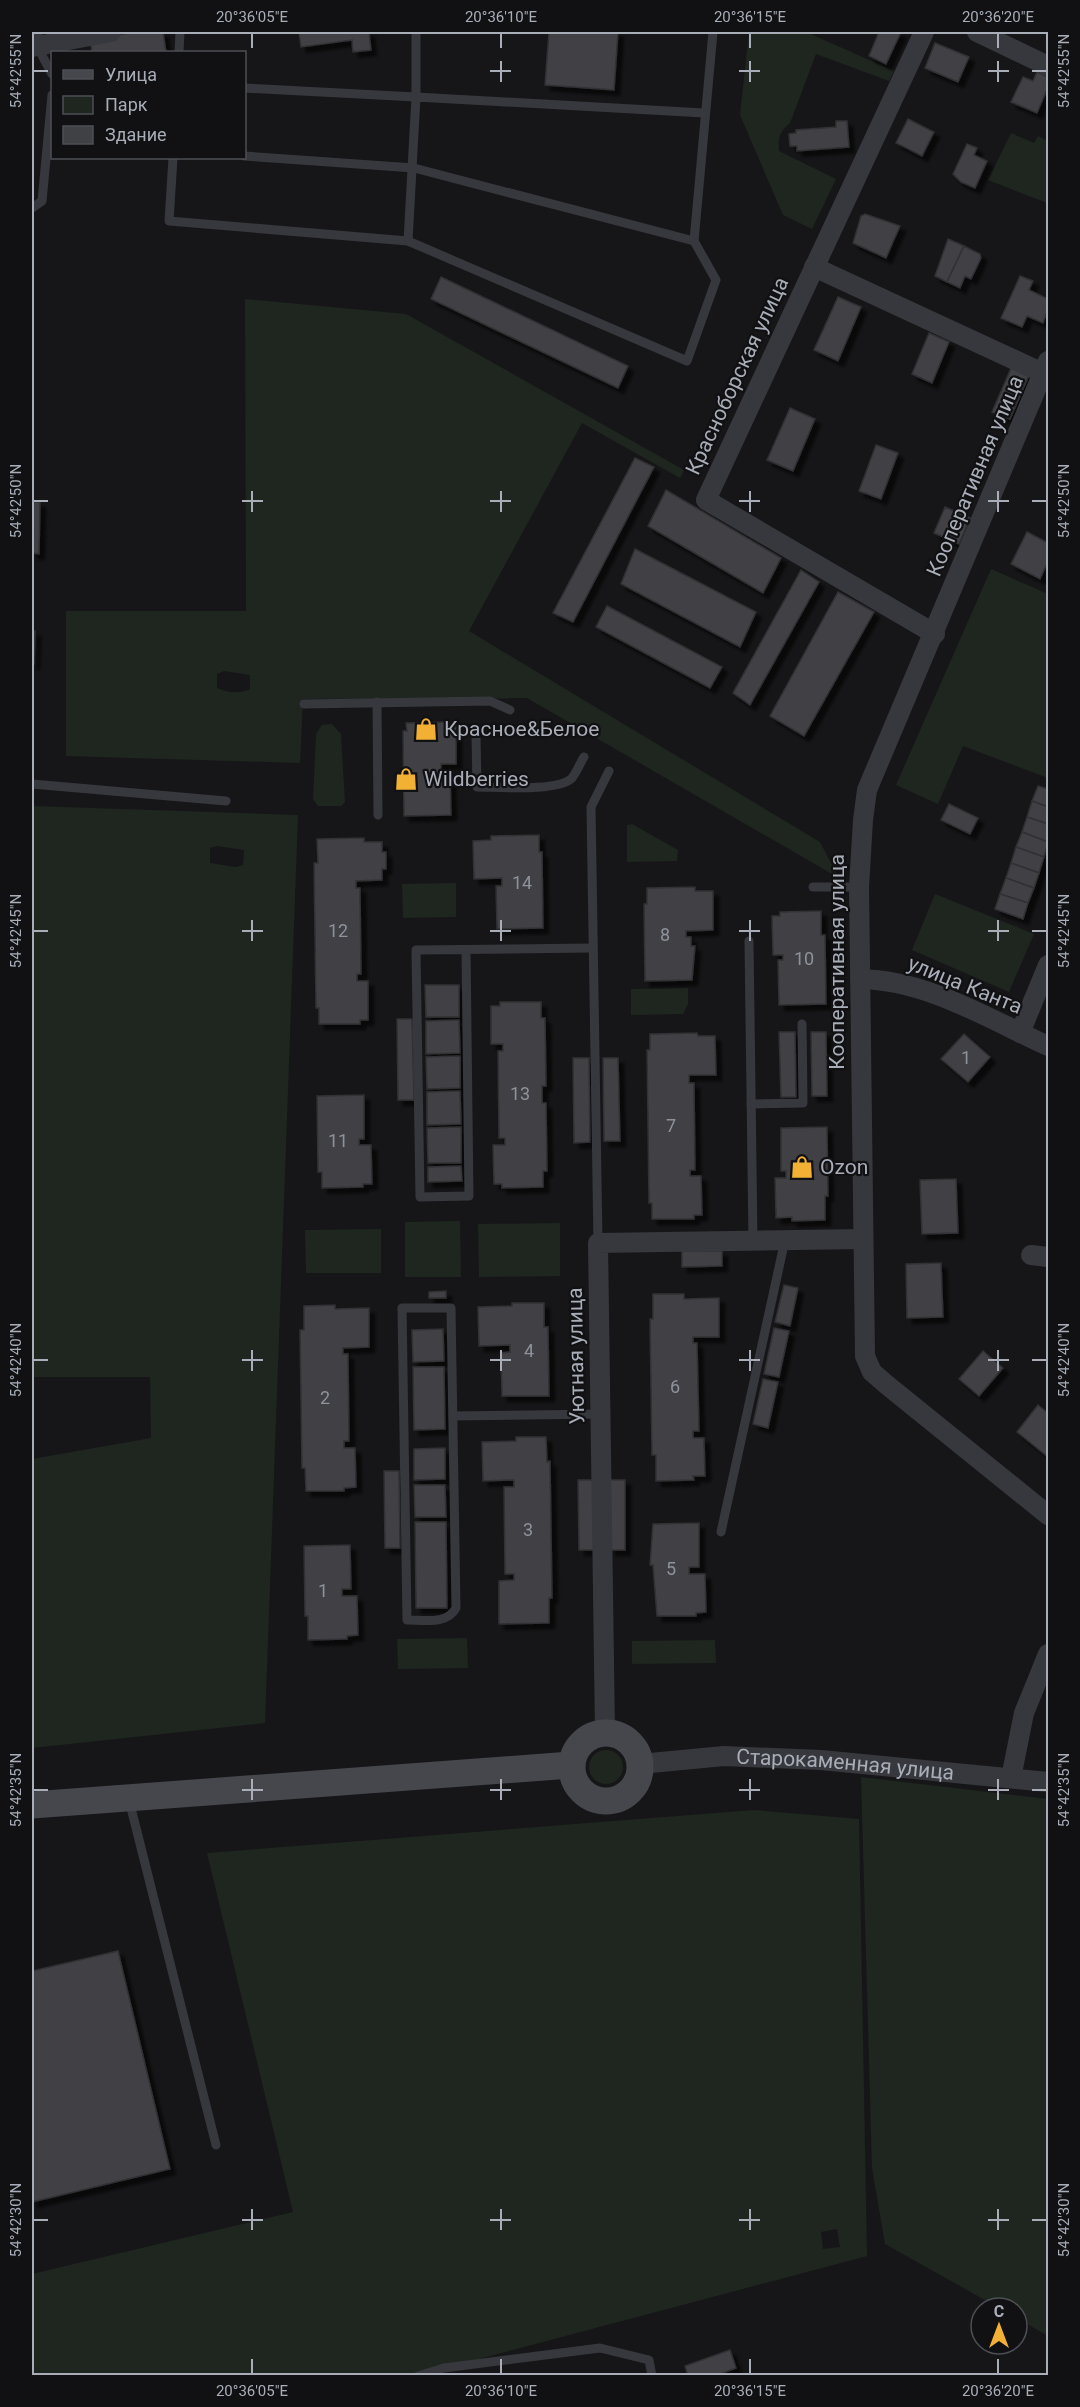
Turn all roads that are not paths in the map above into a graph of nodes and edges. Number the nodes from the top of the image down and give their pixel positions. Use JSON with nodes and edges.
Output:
{"nodes":[{"id":1,"x":111,"y":32,"type":"edge"},
{"id":2,"x":180,"y":32,"type":"edge"},
{"id":3,"x":416,"y":32,"type":"edge"},
{"id":4,"x":713,"y":32,"type":"edge"},
{"id":5,"x":924,"y":32,"type":"edge"},
{"id":6,"x":976,"y":32,"type":"edge"},
{"id":7,"x":36,"y":42,"type":"edge"},
{"id":8,"x":179,"y":51,"type":"edge"},
{"id":9,"x":1048,"y":66,"type":"edge"},
{"id":10,"x":51,"y":72,"type":"edge"},
{"id":11,"x":246,"y":88,"type":"edge"},
{"id":12,"x":416,"y":97,"type":"junction"},
{"id":13,"x":51,"y":106,"type":"edge"},
{"id":14,"x":704,"y":113,"type":"junction"},
{"id":15,"x":246,"y":156,"type":"edge"},
{"id":16,"x":173,"y":159,"type":"edge"},
{"id":17,"x":414,"y":168,"type":"junction"},
{"id":18,"x":32,"y":208,"type":"edge"},
{"id":19,"x":408,"y":242,"type":"junction"},
{"id":20,"x":694,"y":242,"type":"junction"},
{"id":21,"x":814,"y":267,"type":"junction"},
{"id":22,"x":1046,"y":367,"type":"edge"},
{"id":23,"x":935,"y":634,"type":"junction"},
{"id":24,"x":377,"y":702,"type":"junction"},
{"id":25,"x":304,"y":704,"type":"dead end"},
{"id":26,"x":510,"y":710,"type":"dead end"},
{"id":27,"x":476,"y":735,"type":"dead end"},
{"id":28,"x":584,"y":757,"type":"dead end"},
{"id":29,"x":609,"y":771,"type":"dead end"},
{"id":30,"x":32,"y":784,"type":"edge"},
{"id":31,"x":226,"y":801,"type":"dead end"},
{"id":32,"x":378,"y":815,"type":"dead end"},
{"id":33,"x":813,"y":887,"type":"dead end"},
{"id":34,"x":859,"y":887,"type":"junction"},
{"id":35,"x":749,"y":941,"type":"dead end"},
{"id":36,"x":593,"y":948,"type":"junction"},
{"id":37,"x":465,"y":950,"type":"junction"},
{"id":38,"x":1048,"y":965,"type":"edge"},
{"id":39,"x":860,"y":979,"type":"junction"},
{"id":40,"x":802,"y":1024,"type":"dead end"},
{"id":41,"x":1020,"y":1033,"type":"junction"},
{"id":42,"x":1048,"y":1046,"type":"edge"},
{"id":43,"x":751,"y":1104,"type":"junction"},
{"id":44,"x":864,"y":1239,"type":"junction"},
{"id":45,"x":785,"y":1240,"type":"junction"},
{"id":46,"x":753,"y":1241,"type":"junction"},
{"id":47,"x":598,"y":1243,"type":"junction"},
{"id":48,"x":601,"y":1414,"type":"junction"},
{"id":49,"x":453,"y":1416,"type":"junction"},
{"id":50,"x":1048,"y":1515,"type":"edge"},
{"id":51,"x":721,"y":1532,"type":"dead end"},
{"id":52,"x":1048,"y":1654,"type":"edge"},
{"id":53,"x":605,"y":1733,"type":"junction"},
{"id":54,"x":640,"y":1764,"type":"junction"},
{"id":55,"x":571,"y":1765,"type":"junction"},
{"id":56,"x":1011,"y":1778,"type":"junction"},
{"id":57,"x":1048,"y":1782,"type":"edge"},
{"id":58,"x":128,"y":1798,"type":"junction"},
{"id":59,"x":32,"y":1805,"type":"edge"},
{"id":60,"x":216,"y":2145,"type":"dead end"},
{"id":61,"x":417,"y":2376,"type":"edge"},
{"id":62,"x":652,"y":2376,"type":"edge"}],
"edges":[{"from":1,"to":7,"type":"street"},
{"from":2,"to":8,"type":"lane"},
{"from":3,"to":12,"type":"lane"},
{"from":4,"to":14,"type":"lane"},
{"from":5,"to":21,"type":"street","name":"Красноборская улица"},
{"from":6,"to":9,"type":"street"},
{"from":7,"to":10,"type":"lane"},
{"from":11,"to":12,"type":"lane"},
{"from":12,"to":14,"type":"lane"},
{"from":12,"to":17,"type":"lane"},
{"from":13,"to":18,"type":"lane"},
{"from":14,"to":20,"type":"lane"},
{"from":15,"to":17,"type":"lane"},
{"from":16,"to":19,"type":"lane"},
{"from":17,"to":19,"type":"lane"},
{"from":17,"to":20,"type":"lane"},
{"from":19,"to":20,"type":"lane"},
{"from":21,"to":22,"type":"street"},
{"from":21,"to":23,"type":"street","name":"Красноборская улица"},
{"from":22,"to":23,"type":"street","name":"Кооперативная улица"},
{"from":23,"to":34,"type":"street","name":"Кооперативная улица"},
{"from":24,"to":25,"type":"lane"},
{"from":24,"to":26,"type":"lane"},
{"from":24,"to":32,"type":"lane"},
{"from":27,"to":28,"type":"lane"},
{"from":29,"to":36,"type":"lane"},
{"from":30,"to":31,"type":"lane"},
{"from":33,"to":34,"type":"lane"},
{"from":34,"to":39,"type":"street","name":"Кооперативная улица"},
{"from":35,"to":43,"type":"lane"},
{"from":36,"to":37,"type":"lane"},
{"from":36,"to":47,"type":"lane"},
{"from":37,"to":37,"type":"lane"},
{"from":38,"to":41,"type":"street"},
{"from":39,"to":41,"type":"street","name":"улица Канта"},
{"from":39,"to":44,"type":"street","name":"Кооперативная улица"},
{"from":40,"to":43,"type":"lane"},
{"from":41,"to":42,"type":"street","name":"улица Канта"},
{"from":43,"to":46,"type":"lane"},
{"from":44,"to":45,"type":"street"},
{"from":44,"to":50,"type":"street","name":"Кооперативная улица"},
{"from":45,"to":46,"type":"street"},
{"from":45,"to":51,"type":"lane"},
{"from":46,"to":47,"type":"street"},
{"from":47,"to":48,"type":"street","name":"Уютная улица"},
{"from":48,"to":49,"type":"lane"},
{"from":48,"to":53,"type":"street","name":"Уютная улица"},
{"from":49,"to":49,"type":"lane"},
{"from":52,"to":56,"type":"street"},
{"from":53,"to":54,"type":"street"},
{"from":53,"to":55,"type":"street"},
{"from":54,"to":55,"type":"street"},
{"from":54,"to":56,"type":"street","name":"Старокаменная улица"},
{"from":55,"to":58,"type":"street"},
{"from":56,"to":57,"type":"street","name":"Старокаменная улица"},
{"from":58,"to":59,"type":"street"},
{"from":58,"to":60,"type":"lane"},
{"from":61,"to":62,"type":"lane"}]}
